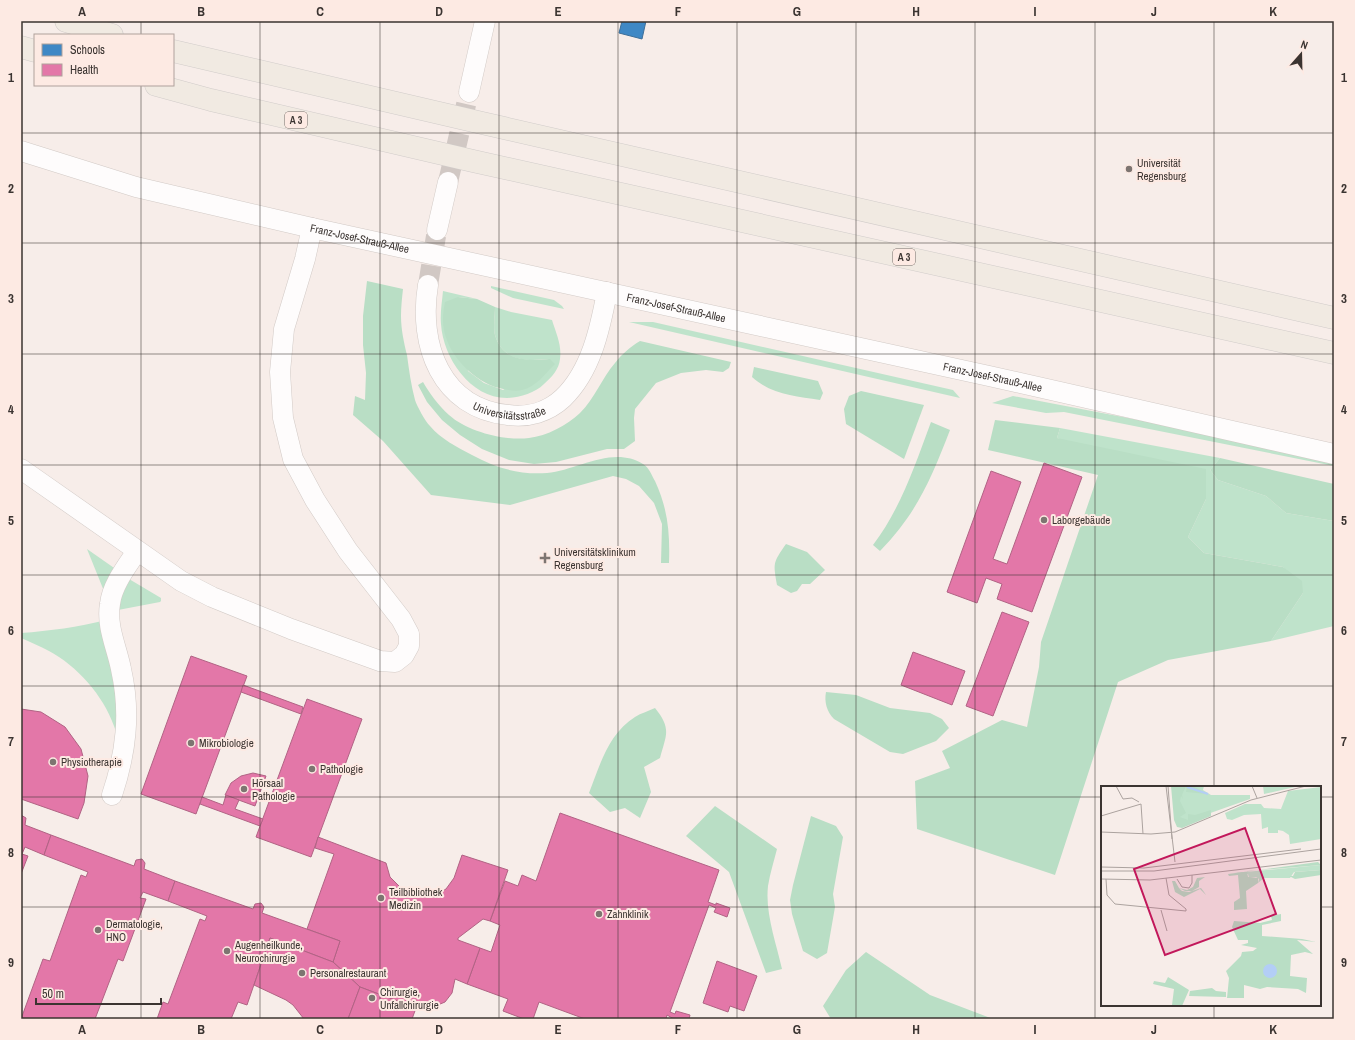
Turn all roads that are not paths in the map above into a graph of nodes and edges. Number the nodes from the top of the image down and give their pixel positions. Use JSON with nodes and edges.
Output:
{"nodes":[{"id":1,"x":66,"y":21,"type":"edge"},
{"id":2,"x":485,"y":21,"type":"edge"},
{"id":3,"x":109,"y":34,"type":"edge"},
{"id":4,"x":21,"y":47,"type":"edge"},
{"id":5,"x":34,"y":51,"type":"edge"},
{"id":6,"x":174,"y":51,"type":"edge"},
{"id":7,"x":160,"y":86,"type":"edge"},
{"id":8,"x":469,"y":92,"type":"tunnel mouth"},
{"id":9,"x":21,"y":151,"type":"edge"},
{"id":10,"x":448,"y":182,"type":"tunnel mouth"},
{"id":11,"x":312,"y":228,"type":"junction"},
{"id":12,"x":437,"y":230,"type":"tunnel mouth"},
{"id":13,"x":428,"y":285,"type":"tunnel mouth"},
{"id":14,"x":607,"y":292,"type":"junction"},
{"id":15,"x":1334,"y":318,"type":"edge"},
{"id":16,"x":1334,"y":354,"type":"edge"},
{"id":17,"x":1334,"y":454,"type":"edge"},
{"id":18,"x":21,"y":469,"type":"edge"},
{"id":19,"x":138,"y":551,"type":"junction"},
{"id":20,"x":112,"y":795,"type":"dead end"}],
"edges":[{"from":1,"to":3,"type":"highway"},
{"from":2,"to":8,"type":"street"},
{"from":4,"to":5,"type":"highway"},
{"from":6,"to":15,"type":"highway"},
{"from":7,"to":16,"type":"highway","number":"A 3"},
{"from":9,"to":11,"type":"street","name":"Franz-Josef-Strauß-Allee"},
{"from":10,"to":12,"type":"street"},
{"from":11,"to":14,"type":"street","name":"Franz-Josef-Strauß-Allee"},
{"from":11,"to":19,"type":"street"},
{"from":13,"to":14,"type":"street","name":"Universitätsstraße"},
{"from":14,"to":17,"type":"street","name":"Franz-Josef-Strauß-Allee"},
{"from":18,"to":19,"type":"street"},
{"from":19,"to":20,"type":"street"}]}
